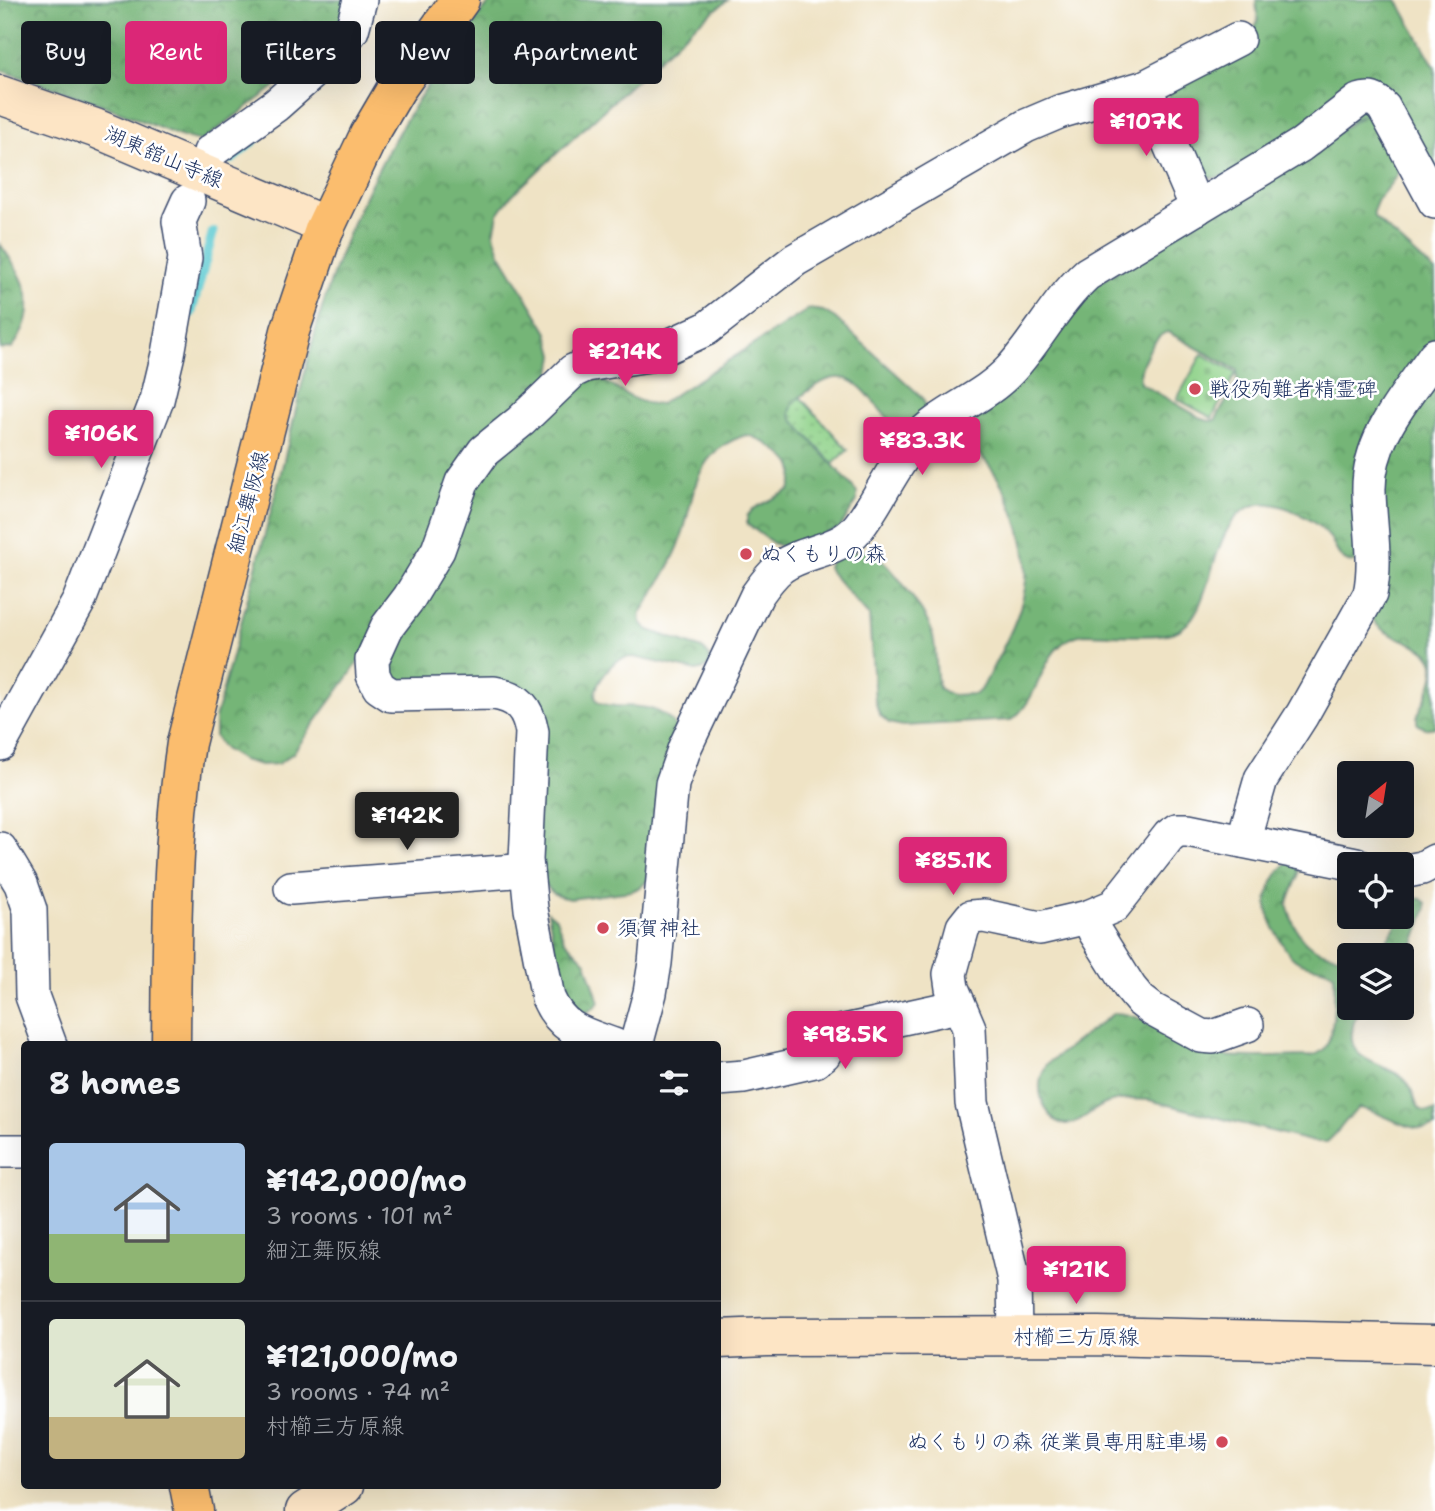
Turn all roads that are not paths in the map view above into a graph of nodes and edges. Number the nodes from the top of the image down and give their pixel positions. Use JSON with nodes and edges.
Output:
{"nodes":[{"id":1,"x":360,"y":0,"type":"edge"},
{"id":2,"x":460,"y":0,"type":"edge"},
{"id":3,"x":1238,"y":40,"type":"dead end"},
{"id":4,"x":1145,"y":87,"type":"junction"},
{"id":5,"x":0,"y":95,"type":"edge"},
{"id":6,"x":209,"y":152,"type":"dead end"},
{"id":7,"x":188,"y":201,"type":"dead end"},
{"id":8,"x":1435,"y":202,"type":"edge"},
{"id":9,"x":1197,"y":208,"type":"junction"},
{"id":10,"x":326,"y":226,"type":"junction"},
{"id":11,"x":1435,"y":355,"type":"edge"},
{"id":12,"x":0,"y":744,"type":"edge"},
{"id":13,"x":1243,"y":841,"type":"junction"},
{"id":14,"x":0,"y":849,"type":"edge"},
{"id":15,"x":1337,"y":860,"type":"edge"},
{"id":16,"x":1435,"y":861,"type":"edge"},
{"id":17,"x":1414,"y":869,"type":"edge"},
{"id":18,"x":527,"y":870,"type":"junction"},
{"id":19,"x":291,"y":888,"type":"dead end"},
{"id":20,"x":1088,"y":916,"type":"junction"},
{"id":21,"x":958,"y":1003,"type":"junction"},
{"id":22,"x":1247,"y":1025,"type":"dead end"},
{"id":23,"x":49,"y":1041,"type":"edge"},
{"id":24,"x":171,"y":1041,"type":"edge"},
{"id":25,"x":603,"y":1041,"type":"edge"},
{"id":26,"x":637,"y":1041,"type":"edge"},
{"id":27,"x":721,"y":1079,"type":"edge"},
{"id":28,"x":0,"y":1151,"type":"edge"},
{"id":29,"x":21,"y":1151,"type":"edge"},
{"id":30,"x":1015,"y":1336,"type":"junction"},
{"id":31,"x":721,"y":1339,"type":"edge"},
{"id":32,"x":1435,"y":1343,"type":"edge"},
{"id":33,"x":190,"y":1489,"type":"edge"},
{"id":34,"x":339,"y":1489,"type":"edge"},
{"id":35,"x":194,"y":1511,"type":"edge"},
{"id":36,"x":305,"y":1511,"type":"edge"}],
"edges":[{"from":1,"to":6,"type":"street"},
{"from":2,"to":10,"type":"main road","name":"細江舞阪線"},
{"from":3,"to":4,"type":"street"},
{"from":4,"to":9,"type":"street"},
{"from":4,"to":18,"type":"street"},
{"from":5,"to":10,"type":"main road","name":"湖東舘山寺線"},
{"from":7,"to":12,"type":"street"},
{"from":8,"to":9,"type":"street"},
{"from":9,"to":26,"type":"street"},
{"from":10,"to":24,"type":"main road","name":"細江舞阪線"},
{"from":11,"to":13,"type":"street"},
{"from":13,"to":15,"type":"street"},
{"from":13,"to":20,"type":"street"},
{"from":14,"to":23,"type":"street"},
{"from":16,"to":17,"type":"street"},
{"from":18,"to":19,"type":"street"},
{"from":18,"to":25,"type":"street"},
{"from":20,"to":21,"type":"street"},
{"from":20,"to":22,"type":"street"},
{"from":21,"to":27,"type":"street"},
{"from":21,"to":30,"type":"street"},
{"from":28,"to":29,"type":"street"},
{"from":30,"to":31,"type":"main road","name":"村櫛三方原線"},
{"from":30,"to":32,"type":"main road","name":"村櫛三方原線"},
{"from":33,"to":35,"type":"main road"},
{"from":34,"to":36,"type":"main road"}]}
